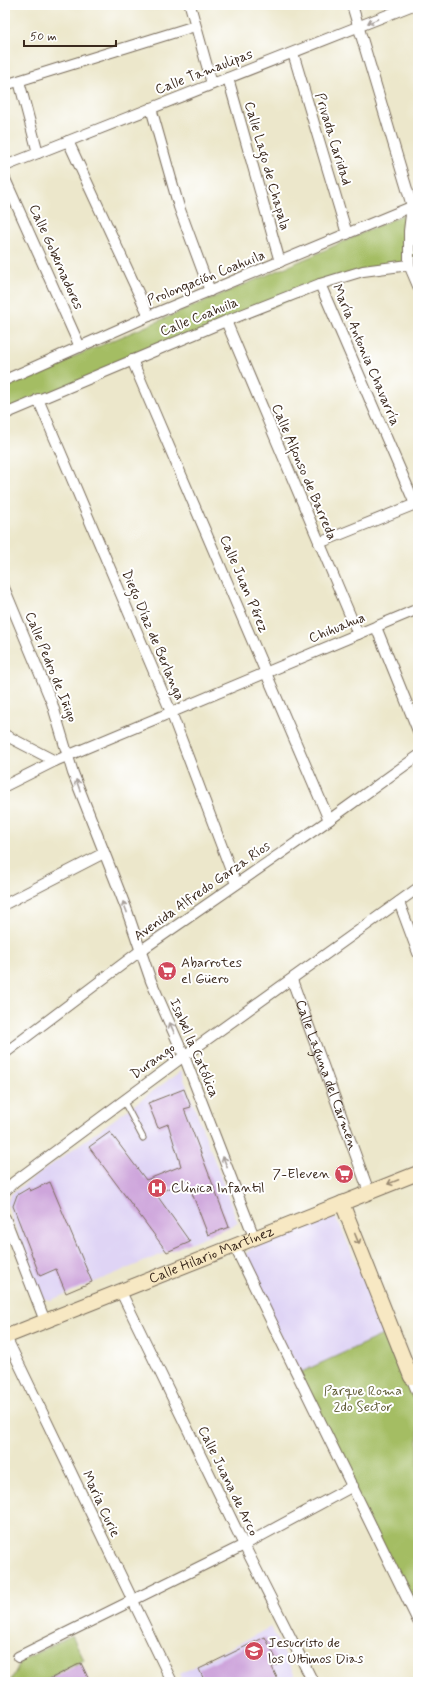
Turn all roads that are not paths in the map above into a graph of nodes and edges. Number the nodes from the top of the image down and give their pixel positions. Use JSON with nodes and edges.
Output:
{"nodes":[{"id":1,"x":190,"y":5,"type":"edge"},
{"id":2,"x":352,"y":5,"type":"edge"},
{"id":3,"x":413,"y":5,"type":"edge"},
{"id":4,"x":195,"y":26,"type":"junction"},
{"id":5,"x":359,"y":27,"type":"junction"},
{"id":6,"x":293,"y":53,"type":"junction"},
{"id":7,"x":228,"y":78,"type":"junction"},
{"id":8,"x":19,"y":81,"type":"junction"},
{"id":9,"x":212,"y":84,"type":"junction"},
{"id":10,"x":5,"y":85,"type":"edge"},
{"id":11,"x":151,"y":108,"type":"junction"},
{"id":12,"x":68,"y":141,"type":"junction"},
{"id":13,"x":38,"y":153,"type":"junction"},
{"id":14,"x":5,"y":166,"type":"edge"},
{"id":15,"x":5,"y":179,"type":"edge"},
{"id":16,"x":415,"y":205,"type":"edge"},
{"id":17,"x":346,"y":234,"type":"junction"},
{"id":18,"x":280,"y":262,"type":"junction"},
{"id":19,"x":409,"y":265,"type":"junction"},
{"id":20,"x":320,"y":284,"type":"junction"},
{"id":21,"x":418,"y":286,"type":"edge"},
{"id":22,"x":210,"y":291,"type":"junction"},
{"id":23,"x":149,"y":316,"type":"junction"},
{"id":24,"x":226,"y":321,"type":"junction"},
{"id":25,"x":80,"y":347,"type":"junction"},
{"id":26,"x":132,"y":360,"type":"junction"},
{"id":27,"x":5,"y":379,"type":"edge"},
{"id":28,"x":38,"y":399,"type":"junction"},
{"id":29,"x":5,"y":414,"type":"edge"},
{"id":30,"x":416,"y":504,"type":"edge"},
{"id":31,"x":319,"y":544,"type":"junction"},
{"id":32,"x":5,"y":590,"type":"edge"},
{"id":33,"x":418,"y":609,"type":"edge"},
{"id":34,"x":376,"y":627,"type":"junction"},
{"id":35,"x":358,"y":634,"type":"junction"},
{"id":36,"x":267,"y":672,"type":"junction"},
{"id":37,"x":171,"y":712,"type":"junction"},
{"id":38,"x":418,"y":731,"type":"edge"},
{"id":39,"x":5,"y":735,"type":"edge"},
{"id":40,"x":68,"y":756,"type":"junction"},
{"id":41,"x":418,"y":756,"type":"edge"},
{"id":42,"x":55,"y":761,"type":"junction"},
{"id":43,"x":5,"y":786,"type":"edge"},
{"id":44,"x":329,"y":820,"type":"junction"},
{"id":45,"x":104,"y":853,"type":"junction"},
{"id":46,"x":236,"y":884,"type":"junction"},
{"id":47,"x":418,"y":888,"type":"edge"},
{"id":48,"x":399,"y":902,"type":"junction"},
{"id":49,"x":5,"y":904,"type":"edge"},
{"id":50,"x":140,"y":951,"type":"junction"},
{"id":51,"x":418,"y":953,"type":"edge"},
{"id":52,"x":292,"y":980,"type":"junction"},
{"id":53,"x":5,"y":1053,"type":"edge"},
{"id":54,"x":184,"y":1056,"type":"junction"},
{"id":55,"x":123,"y":1100,"type":"junction"},
{"id":56,"x":143,"y":1138,"type":"dead end"},
{"id":57,"x":418,"y":1173,"type":"edge"},
{"id":58,"x":5,"y":1191,"type":"edge"},
{"id":59,"x":369,"y":1192,"type":"junction"},
{"id":60,"x":342,"y":1202,"type":"junction"},
{"id":61,"x":5,"y":1218,"type":"edge"},
{"id":62,"x":254,"y":1237,"type":"junction"},
{"id":63,"x":234,"y":1246,"type":"junction"},
{"id":64,"x":121,"y":1292,"type":"junction"},
{"id":65,"x":45,"y":1321,"type":"junction"},
{"id":66,"x":5,"y":1337,"type":"edge"},
{"id":67,"x":415,"y":1376,"type":"edge"},
{"id":68,"x":418,"y":1394,"type":"edge"},
{"id":69,"x":353,"y":1486,"type":"junction"},
{"id":70,"x":244,"y":1545,"type":"junction"},
{"id":71,"x":132,"y":1601,"type":"junction"},
{"id":72,"x":418,"y":1620,"type":"edge"},
{"id":73,"x":18,"y":1657,"type":"dead end"},
{"id":74,"x":172,"y":1682,"type":"edge"},
{"id":75,"x":313,"y":1682,"type":"edge"}],
"edges":[{"from":1,"to":4,"type":"street"},
{"from":2,"to":5,"type":"street"},
{"from":3,"to":5,"type":"street","name":"Calle Tamaulipas","one_way":true},
{"from":4,"to":8,"type":"street"},
{"from":4,"to":9,"type":"street"},
{"from":5,"to":6,"type":"street","name":"Calle Tamaulipas"},
{"from":5,"to":16,"type":"street"},
{"from":6,"to":7,"type":"street","name":"Calle Tamaulipas"},
{"from":6,"to":17,"type":"street","name":"Privada Caridad"},
{"from":7,"to":9,"type":"street","name":"Calle Tamaulipas"},
{"from":7,"to":18,"type":"street","name":"Calle Lago de Chapala"},
{"from":8,"to":10,"type":"street"},
{"from":8,"to":13,"type":"street"},
{"from":9,"to":11,"type":"street","name":"Calle Tamaulipas"},
{"from":11,"to":12,"type":"street","name":"Calle Tamaulipas"},
{"from":11,"to":22,"type":"street"},
{"from":12,"to":13,"type":"street","name":"Calle Tamaulipas"},
{"from":12,"to":23,"type":"street"},
{"from":13,"to":14,"type":"street","name":"Calle Tamaulipas"},
{"from":15,"to":25,"type":"street","name":"Calle Gobernadores"},
{"from":16,"to":17,"type":"street","name":"Prolongación Coahuila"},
{"from":16,"to":19,"type":"street"},
{"from":17,"to":18,"type":"street","name":"Prolongación Coahuila"},
{"from":18,"to":22,"type":"street","name":"Prolongación Coahuila"},
{"from":19,"to":20,"type":"street","name":"Calle Coahuila"},
{"from":19,"to":21,"type":"street"},
{"from":20,"to":24,"type":"street","name":"Calle Coahuila"},
{"from":20,"to":30,"type":"street","name":"María Antonia Chavarría"},
{"from":22,"to":23,"type":"street","name":"Prolongación Coahuila"},
{"from":23,"to":25,"type":"street","name":"Prolongación Coahuila"},
{"from":24,"to":26,"type":"street","name":"Calle Coahuila"},
{"from":24,"to":31,"type":"street","name":"Calle Alfonso de Barreda"},
{"from":25,"to":27,"type":"street","name":"Prolongación Coahuila"},
{"from":26,"to":28,"type":"street","name":"Calle Coahuila"},
{"from":26,"to":36,"type":"street","name":"Calle Juan Pérez"},
{"from":28,"to":29,"type":"street","name":"Calle Coahuila"},
{"from":28,"to":37,"type":"street","name":"Diego Díaz de Berlanga"},
{"from":30,"to":31,"type":"street"},
{"from":31,"to":35,"type":"street","name":"Calle Alfonso de Barreda"},
{"from":32,"to":40,"type":"street","name":"Calle Pedro de Iñigo"},
{"from":33,"to":34,"type":"street","name":"Chihuahua"},
{"from":34,"to":35,"type":"street","name":"Chihuahua"},
{"from":34,"to":38,"type":"street"},
{"from":35,"to":36,"type":"street","name":"Chihuahua"},
{"from":36,"to":37,"type":"street","name":"Chihuahua"},
{"from":36,"to":44,"type":"street","name":"Calle Juan Pérez"},
{"from":37,"to":40,"type":"street","name":"Chihuahua"},
{"from":37,"to":46,"type":"street","name":"Diego Díaz de Berlanga"},
{"from":39,"to":42,"type":"street"},
{"from":40,"to":42,"type":"street","name":"Chihuahua"},
{"from":45,"to":40,"type":"street","name":"Isabel la Católica","one_way":true},
{"from":41,"to":44,"type":"street","name":"Avenida Alfredo Garza Ríos"},
{"from":42,"to":43,"type":"street","name":"Chihuahua"},
{"from":44,"to":46,"type":"street","name":"Avenida Alfredo Garza Ríos"},
{"from":45,"to":49,"type":"street"},
{"from":50,"to":45,"type":"street","name":"Isabel la Católica","one_way":true},
{"from":46,"to":50,"type":"street","name":"Avenida Alfredo Garza Ríos"},
{"from":47,"to":48,"type":"street","name":"Durango"},
{"from":48,"to":51,"type":"street"},
{"from":48,"to":52,"type":"street","name":"Durango"},
{"from":50,"to":53,"type":"street","name":"Avenida Alfredo Garza Ríos"},
{"from":54,"to":50,"type":"street","name":"Isabel la Católica","one_way":true},
{"from":52,"to":54,"type":"street","name":"Durango"},
{"from":52,"to":59,"type":"street","name":"Calle Laguna del Carmen"},
{"from":54,"to":55,"type":"street","name":"Durango"},
{"from":62,"to":54,"type":"street","name":"Isabel la Católica","one_way":true},
{"from":55,"to":56,"type":"lane"},
{"from":55,"to":58,"type":"street","name":"Durango"},
{"from":57,"to":59,"type":"street","name":"Calle Hilario Martínez","one_way":true},
{"from":59,"to":60,"type":"street","name":"Calle Hilario Martínez"},
{"from":60,"to":62,"type":"street","name":"Calle Hilario Martínez"},
{"from":60,"to":67,"type":"street","one_way":true},
{"from":61,"to":65,"type":"street"},
{"from":62,"to":63,"type":"street","name":"Calle Hilario Martínez"},
{"from":63,"to":64,"type":"street","name":"Calle Hilario Martínez"},
{"from":63,"to":69,"type":"street"},
{"from":64,"to":65,"type":"street","name":"Calle Hilario Martínez"},
{"from":64,"to":70,"type":"street","name":"Calle Juana de Arco"},
{"from":65,"to":66,"type":"street","name":"Calle Hilario Martínez"},
{"from":66,"to":71,"type":"street","name":"María Curie"},
{"from":67,"to":68,"type":"street"},
{"from":69,"to":70,"type":"street"},
{"from":69,"to":72,"type":"street"},
{"from":70,"to":71,"type":"street"},
{"from":70,"to":75,"type":"street","name":"Calle Juana de Arco"},
{"from":71,"to":73,"type":"street"},
{"from":71,"to":74,"type":"street","name":"María Curie"}]}
